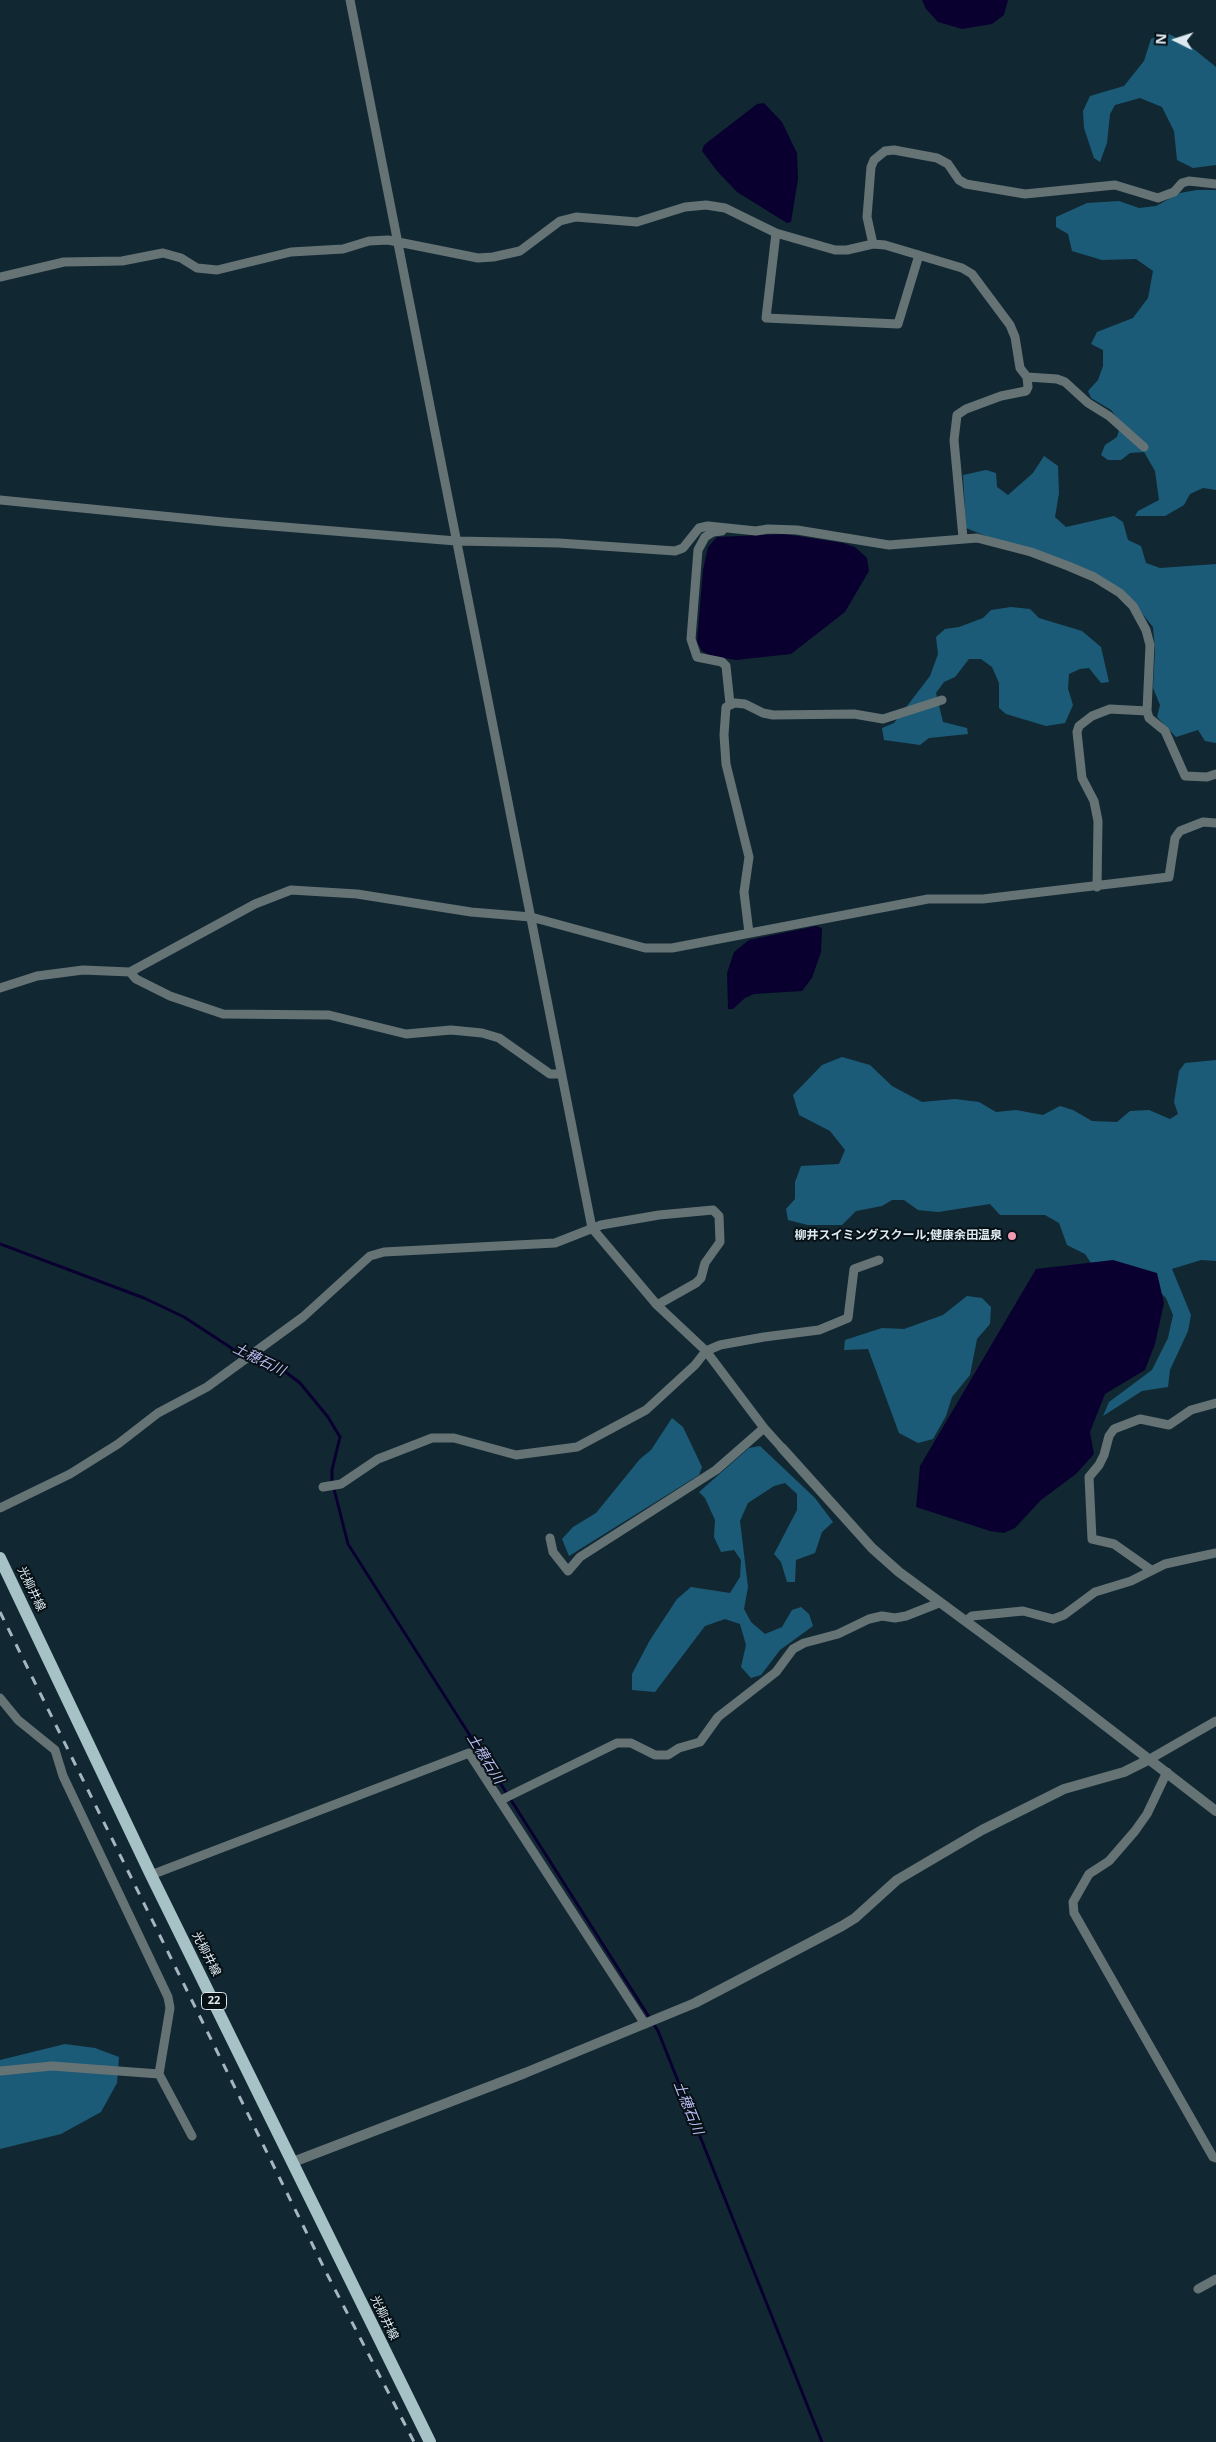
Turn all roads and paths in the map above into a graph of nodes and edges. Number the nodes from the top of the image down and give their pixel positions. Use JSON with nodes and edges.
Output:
{"nodes":[{"id":1,"x":350,"y":0,"type":"edge"},
{"id":2,"x":1216,"y":184,"type":"edge"},
{"id":3,"x":776,"y":233,"type":"junction"},
{"id":4,"x":398,"y":242,"type":"junction"},
{"id":5,"x":873,"y":244,"type":"junction"},
{"id":6,"x":919,"y":255,"type":"junction"},
{"id":7,"x":0,"y":278,"type":"edge"},
{"id":8,"x":1027,"y":377,"type":"junction"},
{"id":9,"x":1144,"y":447,"type":"dead end"},
{"id":10,"x":0,"y":500,"type":"edge"},
{"id":11,"x":728,"y":528,"type":"junction"},
{"id":12,"x":962,"y":538,"type":"junction"},
{"id":13,"x":456,"y":540,"type":"junction"},
{"id":14,"x":942,"y":700,"type":"dead end"},
{"id":15,"x":730,"y":704,"type":"junction"},
{"id":16,"x":1147,"y":711,"type":"junction"},
{"id":17,"x":1216,"y":774,"type":"edge"},
{"id":18,"x":1216,"y":823,"type":"edge"},
{"id":19,"x":1096,"y":887,"type":"junction"},
{"id":20,"x":531,"y":917,"type":"junction"},
{"id":21,"x":749,"y":933,"type":"junction"},
{"id":22,"x":130,"y":972,"type":"junction"},
{"id":23,"x":0,"y":988,"type":"edge"},
{"id":24,"x":561,"y":1074,"type":"junction"},
{"id":25,"x":592,"y":1228,"type":"junction"},
{"id":26,"x":879,"y":1260,"type":"dead end"},
{"id":27,"x":657,"y":1305,"type":"junction"},
{"id":28,"x":706,"y":1351,"type":"junction"},
{"id":29,"x":1216,"y":1403,"type":"edge"},
{"id":30,"x":764,"y":1428,"type":"junction"},
{"id":31,"x":782,"y":1448,"type":"joint"},
{"id":32,"x":328,"y":1486,"type":"dead end"},
{"id":33,"x":0,"y":1508,"type":"edge"},
{"id":34,"x":550,"y":1538,"type":"dead end"},
{"id":35,"x":1216,"y":1553,"type":"edge"},
{"id":36,"x":0,"y":1558,"type":"edge"},
{"id":37,"x":1151,"y":1570,"type":"junction"},
{"id":38,"x":939,"y":1602,"type":"junction"},
{"id":39,"x":966,"y":1621,"type":"junction"},
{"id":40,"x":0,"y":1698,"type":"edge"},
{"id":41,"x":1216,"y":1721,"type":"edge"},
{"id":42,"x":1150,"y":1759,"type":"junction"},
{"id":43,"x":1167,"y":1772,"type":"junction"},
{"id":44,"x":506,"y":1797,"type":"junction"},
{"id":45,"x":1216,"y":1811,"type":"edge"},
{"id":46,"x":151,"y":1875,"type":"junction"},
{"id":47,"x":645,"y":2024,"type":"junction"},
{"id":48,"x":0,"y":2071,"type":"edge"},
{"id":49,"x":159,"y":2074,"type":"junction"},
{"id":50,"x":192,"y":2136,"type":"dead end"},
{"id":51,"x":1216,"y":2158,"type":"edge"},
{"id":52,"x":293,"y":2162,"type":"junction"},
{"id":53,"x":1216,"y":2279,"type":"edge"},
{"id":54,"x":1198,"y":2289,"type":"dead end"},
{"id":55,"x":430,"y":2442,"type":"edge"}],
"edges":[{"from":1,"to":4,"type":"street"},
{"from":2,"to":5,"type":"street"},
{"from":3,"to":4,"type":"street"},
{"from":3,"to":5,"type":"street"},
{"from":3,"to":6,"type":"street"},
{"from":4,"to":7,"type":"street"},
{"from":4,"to":13,"type":"street"},
{"from":5,"to":6,"type":"street"},
{"from":6,"to":8,"type":"street"},
{"from":8,"to":9,"type":"street"},
{"from":8,"to":12,"type":"street"},
{"from":10,"to":13,"type":"street"},
{"from":11,"to":12,"type":"street"},
{"from":11,"to":13,"type":"street"},
{"from":11,"to":15,"type":"street"},
{"from":12,"to":16,"type":"street"},
{"from":13,"to":20,"type":"street"},
{"from":14,"to":15,"type":"street"},
{"from":15,"to":21,"type":"street"},
{"from":16,"to":17,"type":"street"},
{"from":16,"to":19,"type":"street"},
{"from":18,"to":19,"type":"street"},
{"from":19,"to":21,"type":"street"},
{"from":20,"to":21,"type":"street"},
{"from":20,"to":22,"type":"street"},
{"from":20,"to":24,"type":"street"},
{"from":22,"to":23,"type":"street"},
{"from":22,"to":24,"type":"street"},
{"from":24,"to":25,"type":"street"},
{"from":25,"to":27,"type":"street"},
{"from":25,"to":27,"type":"street"},
{"from":25,"to":33,"type":"street"},
{"from":26,"to":28,"type":"street"},
{"from":27,"to":28,"type":"street"},
{"from":28,"to":30,"type":"street"},
{"from":28,"to":32,"type":"street"},
{"from":29,"to":37,"type":"street"},
{"from":30,"to":31,"type":"street"},
{"from":30,"to":34,"type":"street"},
{"from":31,"to":38,"type":"street"},
{"from":35,"to":37,"type":"street"},
{"from":36,"to":46,"type":"main road","name":"光柳井線","number":"22"},
{"from":37,"to":39,"type":"street"},
{"from":38,"to":39,"type":"street"},
{"from":38,"to":44,"type":"street"},
{"from":39,"to":42,"type":"street"},
{"from":40,"to":49,"type":"street"},
{"from":41,"to":42,"type":"street"},
{"from":42,"to":43,"type":"street"},
{"from":42,"to":47,"type":"street"},
{"from":43,"to":45,"type":"street"},
{"from":43,"to":51,"type":"street"},
{"from":44,"to":46,"type":"street"},
{"from":44,"to":47,"type":"street"},
{"from":46,"to":52,"type":"main road","name":"光柳井線","number":"22"},
{"from":47,"to":52,"type":"street"},
{"from":48,"to":49,"type":"street"},
{"from":49,"to":50,"type":"street"},
{"from":52,"to":55,"type":"main road","name":"光柳井線","number":"22"},
{"from":53,"to":54,"type":"street"}]}
